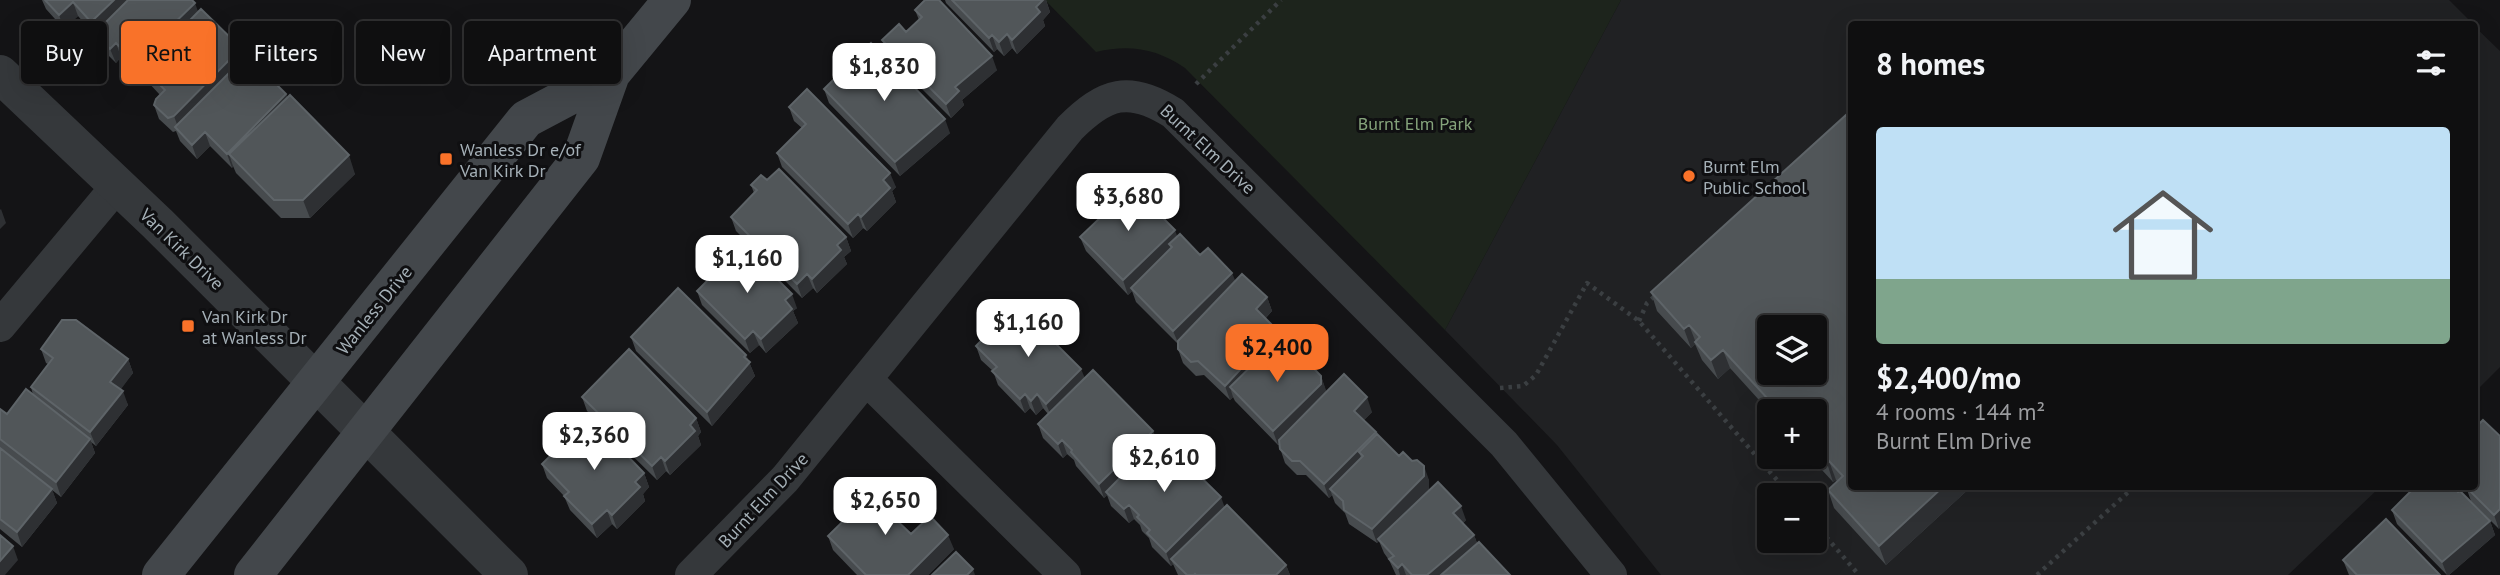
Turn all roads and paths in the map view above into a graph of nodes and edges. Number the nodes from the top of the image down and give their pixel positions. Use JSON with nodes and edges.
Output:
{"nodes":[{"id":1,"x":672,"y":0,"type":"edge"},
{"id":2,"x":1281,"y":0,"type":"edge"},
{"id":3,"x":621,"y":62,"type":"edge"},
{"id":4,"x":0,"y":74,"type":"edge"},
{"id":5,"x":592,"y":84,"type":"edge"},
{"id":6,"x":607,"y":84,"type":"edge"},
{"id":7,"x":1196,"y":85,"type":"dead end"},
{"id":8,"x":1848,"y":119,"type":"edge"},
{"id":9,"x":1841,"y":125,"type":"edge"},
{"id":10,"x":117,"y":186,"type":"junction"},
{"id":11,"x":1657,"y":294,"type":"edge"},
{"id":12,"x":1639,"y":321,"type":"junction"},
{"id":13,"x":0,"y":326,"type":"edge"},
{"id":14,"x":867,"y":380,"type":"junction"},
{"id":15,"x":316,"y":382,"type":"junction"},
{"id":16,"x":1500,"y":388,"type":"dead end"},
{"id":17,"x":367,"y":432,"type":"junction"},
{"id":18,"x":1780,"y":483,"type":"edge"},
{"id":19,"x":2131,"y":490,"type":"edge"},
{"id":20,"x":1827,"y":538,"type":"edge"},
{"id":21,"x":161,"y":575,"type":"edge"},
{"id":22,"x":253,"y":575,"type":"edge"},
{"id":23,"x":509,"y":575,"type":"edge"},
{"id":24,"x":691,"y":575,"type":"edge"},
{"id":25,"x":1065,"y":575,"type":"edge"},
{"id":26,"x":1611,"y":575,"type":"edge"},
{"id":27,"x":1859,"y":575,"type":"edge"},
{"id":28,"x":2037,"y":575,"type":"edge"}],
"edges":[{"from":1,"to":3,"type":"main road","name":"Wanless Drive"},
{"from":2,"to":7,"type":"path"},
{"from":4,"to":10,"type":"street","name":"Van Kirk Drive"},
{"from":5,"to":15,"type":"main road","name":"Wanless Drive"},
{"from":6,"to":17,"type":"main road","name":"Wanless Drive"},
{"from":8,"to":9,"type":"path"},
{"from":10,"to":13,"type":"street"},
{"from":10,"to":15,"type":"street","name":"Van Kirk Drive"},
{"from":11,"to":12,"type":"path"},
{"from":12,"to":16,"type":"path"},
{"from":12,"to":18,"type":"path"},
{"from":14,"to":24,"type":"street","name":"Burnt Elm Drive"},
{"from":14,"to":25,"type":"street"},
{"from":14,"to":26,"type":"street","name":"Burnt Elm Drive"},
{"from":15,"to":17,"type":"street","name":"Van Kirk Drive"},
{"from":15,"to":21,"type":"main road","name":"Wanless Drive"},
{"from":17,"to":22,"type":"main road","name":"Wanless Drive"},
{"from":17,"to":23,"type":"street","name":"Van Kirk Drive"},
{"from":19,"to":28,"type":"path"},
{"from":20,"to":27,"type":"path"}]}
